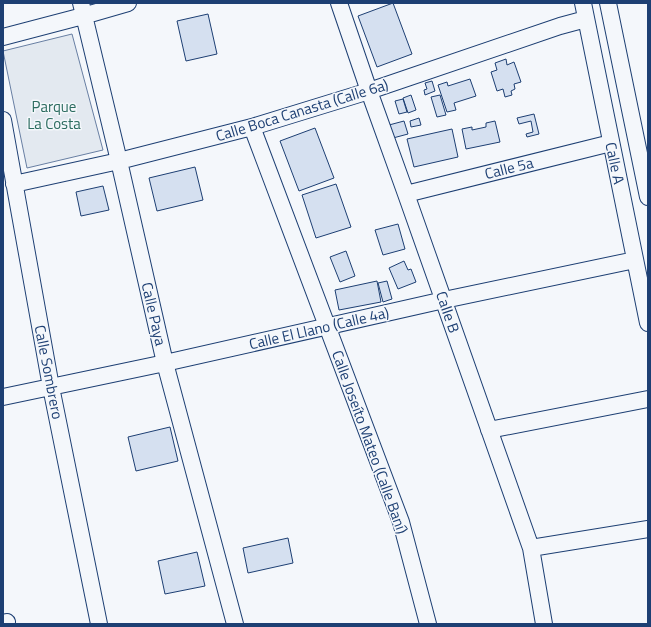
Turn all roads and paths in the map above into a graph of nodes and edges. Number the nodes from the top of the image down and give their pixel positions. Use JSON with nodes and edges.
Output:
{"nodes":[{"id":1,"x":128,"y":3,"type":"edge"},
{"id":2,"x":339,"y":3,"type":"edge"},
{"id":3,"x":582,"y":3,"type":"edge"},
{"id":4,"x":608,"y":3,"type":"edge"},
{"id":5,"x":82,"y":10,"type":"edge"},
{"id":6,"x":586,"y":19,"type":"junction"},
{"id":7,"x":3,"y":37,"type":"edge"},
{"id":8,"x":369,"y":91,"type":"junction"},
{"id":9,"x":3,"y":120,"type":"edge"},
{"id":10,"x":252,"y":127,"type":"junction"},
{"id":11,"x":611,"y":143,"type":"junction"},
{"id":12,"x":119,"y":161,"type":"junction"},
{"id":13,"x":14,"y":184,"type":"junction"},
{"id":14,"x":406,"y":194,"type":"junction"},
{"id":15,"x":648,"y":197,"type":"edge"},
{"id":16,"x":635,"y":260,"type":"junction"},
{"id":17,"x":444,"y":300,"type":"junction"},
{"id":18,"x":648,"y":323,"type":"edge"},
{"id":19,"x":327,"y":326,"type":"junction"},
{"id":20,"x":165,"y":363,"type":"junction"},
{"id":21,"x":51,"y":387,"type":"junction"},
{"id":22,"x":3,"y":397,"type":"edge"},
{"id":23,"x":648,"y":400,"type":"edge"},
{"id":24,"x":489,"y":430,"type":"junction"},
{"id":25,"x":648,"y":529,"type":"edge"},
{"id":26,"x":531,"y":548,"type":"junction"},
{"id":27,"x":99,"y":624,"type":"edge"},
{"id":28,"x":235,"y":624,"type":"edge"},
{"id":29,"x":428,"y":624,"type":"edge"},
{"id":30,"x":544,"y":624,"type":"edge"}],
"edges":[{"from":1,"to":5,"type":"street"},
{"from":2,"to":8,"type":"street","name":"Calle B"},
{"from":3,"to":6,"type":"street","name":"Calle A"},
{"from":4,"to":15,"type":"street"},
{"from":5,"to":7,"type":"street"},
{"from":5,"to":12,"type":"street","name":"Calle Paya"},
{"from":6,"to":8,"type":"street","name":"Calle Boca Canasta (Calle 6a)"},
{"from":6,"to":11,"type":"street","name":"Calle A"},
{"from":8,"to":10,"type":"street","name":"Calle Boca Canasta (Calle 6a)"},
{"from":8,"to":14,"type":"street","name":"Calle B"},
{"from":9,"to":13,"type":"street","name":"Calle Sombrero"},
{"from":10,"to":12,"type":"street","name":"Calle Boca Canasta (Calle 6a)"},
{"from":10,"to":19,"type":"street","name":"Calle Joseíto Mateo (Calle Baní)"},
{"from":11,"to":14,"type":"street","name":"Calle 5a"},
{"from":11,"to":16,"type":"street","name":"Calle A"},
{"from":12,"to":13,"type":"street","name":"Calle Boca Canasta (Calle 6a)"},
{"from":12,"to":20,"type":"street","name":"Calle Paya"},
{"from":13,"to":21,"type":"street","name":"Calle Sombrero"},
{"from":14,"to":17,"type":"street","name":"Calle B"},
{"from":16,"to":17,"type":"street","name":"Calle El Llano (Calle 4a)"},
{"from":16,"to":18,"type":"street","name":"Calle A"},
{"from":17,"to":19,"type":"street","name":"Calle El Llano (Calle 4a)"},
{"from":17,"to":24,"type":"street","name":"Calle B"},
{"from":19,"to":20,"type":"street","name":"Calle El Llano (Calle 4a)"},
{"from":19,"to":29,"type":"street","name":"Calle Joseíto Mateo (Calle Baní)"},
{"from":20,"to":21,"type":"street","name":"Calle El Llano (Calle 4a)"},
{"from":20,"to":28,"type":"street","name":"Calle Paya"},
{"from":21,"to":22,"type":"street","name":"Calle El Llano (Calle 4a)"},
{"from":21,"to":27,"type":"street","name":"Calle Sombrero"},
{"from":23,"to":24,"type":"street"},
{"from":24,"to":26,"type":"street","name":"Calle B"},
{"from":25,"to":26,"type":"street"},
{"from":26,"to":30,"type":"street","name":"Calle B"}]}
